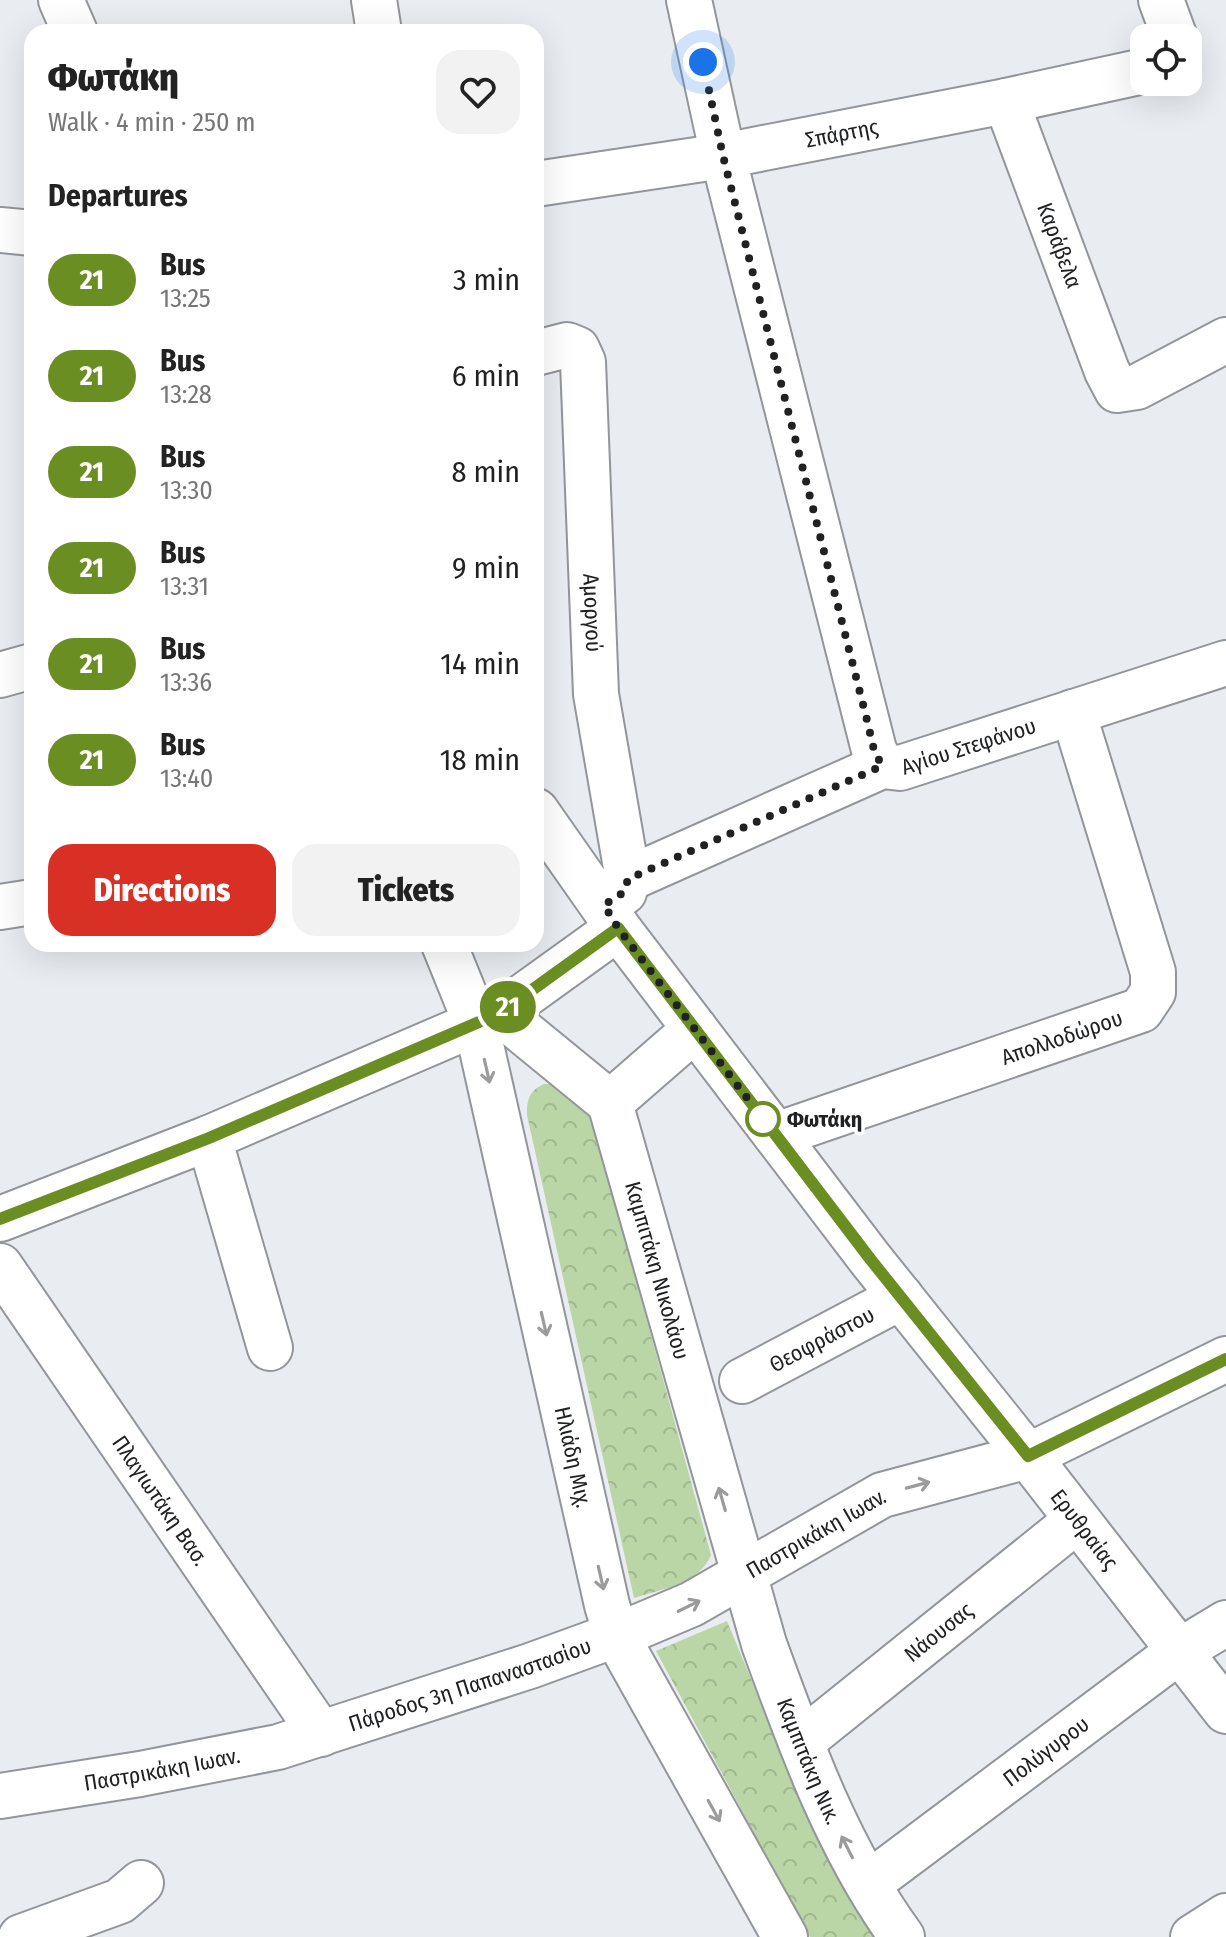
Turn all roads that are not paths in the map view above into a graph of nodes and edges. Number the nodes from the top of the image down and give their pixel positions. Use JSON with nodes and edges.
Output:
{"nodes":[{"id":1,"x":61,"y":0,"type":"edge"},
{"id":2,"x":374,"y":0,"type":"edge"},
{"id":3,"x":689,"y":0,"type":"edge"},
{"id":4,"x":1161,"y":0,"type":"edge"},
{"id":5,"x":72,"y":24,"type":"edge"},
{"id":6,"x":378,"y":24,"type":"edge"},
{"id":7,"x":1170,"y":24,"type":"edge"},
{"id":8,"x":1130,"y":74,"type":"edge"},
{"id":9,"x":1006,"y":101,"type":"junction"},
{"id":10,"x":723,"y":156,"type":"junction"},
{"id":11,"x":544,"y":183,"type":"edge"},
{"id":12,"x":0,"y":230,"type":"edge"},
{"id":13,"x":24,"y":232,"type":"edge"},
{"id":14,"x":1226,"y":340,"type":"edge"},
{"id":15,"x":544,"y":351,"type":"edge"},
{"id":16,"x":24,"y":668,"type":"edge"},
{"id":17,"x":1225,"y":668,"type":"edge"},
{"id":18,"x":0,"y":675,"type":"edge"},
{"id":19,"x":1073,"y":712,"type":"junction"},
{"id":20,"x":882,"y":766,"type":"junction"},
{"id":21,"x":544,"y":820,"type":"edge"},
{"id":22,"x":24,"y":903,"type":"edge"},
{"id":23,"x":617,"y":904,"type":"junction"},
{"id":24,"x":0,"y":907,"type":"edge"},
{"id":25,"x":449,"y":952,"type":"edge"},
{"id":26,"x":488,"y":1018,"type":"junction"},
{"id":27,"x":695,"y":1029,"type":"junction"},
{"id":28,"x":610,"y":1103,"type":"junction"},
{"id":29,"x":776,"y":1135,"type":"junction"},
{"id":30,"x":209,"y":1138,"type":"junction"},
{"id":31,"x":0,"y":1219,"type":"edge"},
{"id":32,"x":0,"y":1266,"type":"edge"},
{"id":33,"x":901,"y":1297,"type":"junction"},
{"id":34,"x":270,"y":1348,"type":"dead end"},
{"id":35,"x":1226,"y":1359,"type":"edge"},
{"id":36,"x":742,"y":1381,"type":"dead end"},
{"id":37,"x":1028,"y":1456,"type":"junction"},
{"id":38,"x":1076,"y":1521,"type":"junction"},
{"id":39,"x":743,"y":1574,"type":"junction"},
{"id":40,"x":1226,"y":1623,"type":"edge"},
{"id":41,"x":616,"y":1635,"type":"junction"},
{"id":42,"x":1178,"y":1652,"type":"junction"},
{"id":43,"x":1226,"y":1711,"type":"edge"},
{"id":44,"x":321,"y":1734,"type":"junction"},
{"id":45,"x":801,"y":1742,"type":"junction"},
{"id":46,"x":0,"y":1796,"type":"edge"},
{"id":47,"x":141,"y":1883,"type":"dead end"},
{"id":48,"x":868,"y":1884,"type":"junction"},
{"id":49,"x":1226,"y":1916,"type":"edge"},
{"id":50,"x":21,"y":1937,"type":"edge"},
{"id":51,"x":785,"y":1937,"type":"edge"},
{"id":52,"x":902,"y":1937,"type":"edge"},
{"id":53,"x":1193,"y":1937,"type":"edge"}],
"edges":[{"from":1,"to":5,"type":"street"},
{"from":2,"to":6,"type":"street"},
{"from":3,"to":10,"type":"street"},
{"from":4,"to":7,"type":"street"},
{"from":8,"to":9,"type":"street","name":"Σπάρτης"},
{"from":9,"to":10,"type":"street","name":"Σπάρτης"},
{"from":9,"to":14,"type":"street","name":"Καράβελα"},
{"from":10,"to":11,"type":"street","name":"Σπάρτης"},
{"from":10,"to":20,"type":"street"},
{"from":12,"to":13,"type":"street"},
{"from":15,"to":23,"type":"street","name":"Αμοργού"},
{"from":16,"to":18,"type":"street"},
{"from":17,"to":19,"type":"street","name":"Αγίου Στεφάνου"},
{"from":19,"to":20,"type":"street","name":"Αγίου Στεφάνου"},
{"from":19,"to":29,"type":"street","name":"Απολλοδώρου"},
{"from":20,"to":23,"type":"street","name":"Αγίου Στεφάνου"},
{"from":21,"to":23,"type":"street","name":"Ερυθραίας"},
{"from":22,"to":24,"type":"street"},
{"from":23,"to":26,"type":"street","name":"Αγίου Στεφάνου"},
{"from":23,"to":27,"type":"street","name":"Ερυθραίας"},
{"from":25,"to":26,"type":"street","name":"Ηλιάδη Μιχ."},
{"from":26,"to":28,"type":"street"},
{"from":26,"to":30,"type":"street","name":"Αγίου Στεφάνου"},
{"from":26,"to":41,"type":"street","name":"Ηλιάδη Μιχ.","one_way":true},
{"from":27,"to":28,"type":"street"},
{"from":27,"to":29,"type":"street","name":"Ερυθραίας"},
{"from":39,"to":28,"type":"street","name":"Καμπιτάκη Νικολάου","one_way":true},
{"from":29,"to":33,"type":"street","name":"Ερυθραίας"},
{"from":30,"to":31,"type":"street","name":"Αγίου Στεφάνου"},
{"from":30,"to":34,"type":"street"},
{"from":32,"to":44,"type":"street","name":"Πλαγιωτάκη Βασ."},
{"from":33,"to":36,"type":"street","name":"Θεοφράστου"},
{"from":33,"to":37,"type":"street","name":"Ερυθραίας"},
{"from":35,"to":37,"type":"street","name":"Παστρικάκη Ιωαν."},
{"from":37,"to":38,"type":"street","name":"Ερυθραίας"},
{"from":39,"to":37,"type":"street","name":"Παστρικάκη Ιωαν.","one_way":true},
{"from":38,"to":42,"type":"street","name":"Ερυθραίας"},
{"from":38,"to":45,"type":"street","name":"Νάουσας"},
{"from":41,"to":39,"type":"street","name":"Παστρικάκη Ιωαν.","one_way":true},
{"from":39,"to":45,"type":"street","name":"Καμπιτάκη Νικ."},
{"from":40,"to":42,"type":"street","name":"Πολύγυρου"},
{"from":41,"to":44,"type":"street","name":"Πάροδος 3η Παπαναστασίου"},
{"from":41,"to":51,"type":"street","name":"Ηλιάδη Μιχ.","one_way":true},
{"from":42,"to":43,"type":"street","name":"Ερυθραίας"},
{"from":42,"to":48,"type":"street","name":"Πολύγυρου"},
{"from":44,"to":46,"type":"street","name":"Παστρικάκη Ιωαν."},
{"from":48,"to":45,"type":"street","name":"Καμπιτάκη Νικ.","one_way":true},
{"from":47,"to":50,"type":"street"},
{"from":48,"to":52,"type":"street","name":"Καμπιτάκη Νικ."},
{"from":49,"to":53,"type":"street"}]}
